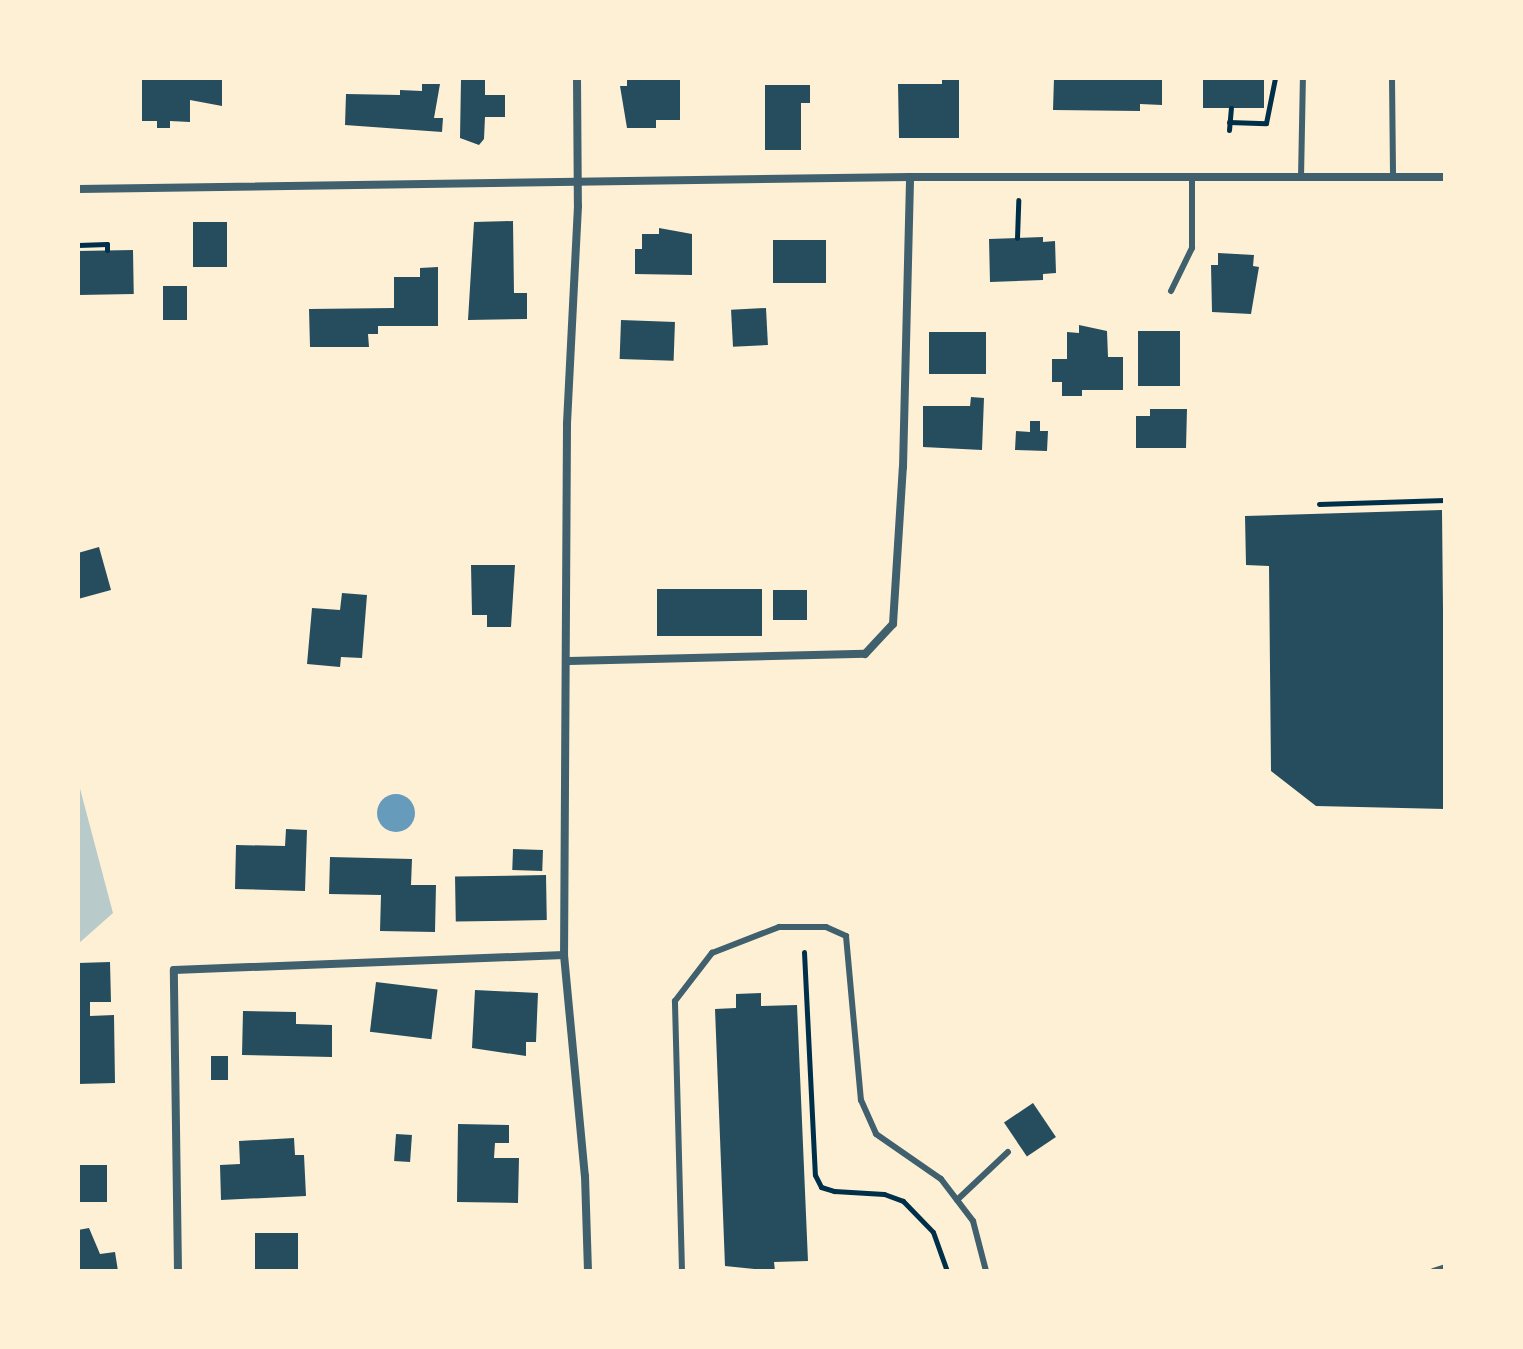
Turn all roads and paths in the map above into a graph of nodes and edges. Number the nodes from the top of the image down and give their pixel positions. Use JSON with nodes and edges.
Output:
{"nodes":[{"id":1,"x":577,"y":78,"type":"edge"},
{"id":2,"x":1275,"y":78,"type":"edge"},
{"id":3,"x":1303,"y":78,"type":"edge"},
{"id":4,"x":1392,"y":78,"type":"edge"},
{"id":5,"x":1231,"y":108,"type":"dead end"},
{"id":6,"x":1229,"y":122,"type":"junction"},
{"id":7,"x":1229,"y":130,"type":"dead end"},
{"id":8,"x":910,"y":177,"type":"junction"},
{"id":9,"x":1192,"y":177,"type":"junction"},
{"id":10,"x":1445,"y":177,"type":"edge"},
{"id":11,"x":1301,"y":178,"type":"junction"},
{"id":12,"x":1393,"y":178,"type":"junction"},
{"id":13,"x":578,"y":186,"type":"junction"},
{"id":14,"x":78,"y":189,"type":"edge"},
{"id":15,"x":1018,"y":200,"type":"dead end"},
{"id":16,"x":1017,"y":238,"type":"dead end"},
{"id":17,"x":78,"y":245,"type":"edge"},
{"id":18,"x":107,"y":250,"type":"dead end"},
{"id":19,"x":1171,"y":291,"type":"dead end"},
{"id":20,"x":1445,"y":500,"type":"edge"},
{"id":21,"x":1319,"y":504,"type":"dead end"},
{"id":22,"x":569,"y":661,"type":"junction"},
{"id":23,"x":804,"y":952,"type":"dead end"},
{"id":24,"x":564,"y":955,"type":"junction"},
{"id":25,"x":1008,"y":1152,"type":"dead end"},
{"id":26,"x":957,"y":1200,"type":"junction"},
{"id":27,"x":1445,"y":1267,"type":"edge"},
{"id":28,"x":178,"y":1271,"type":"edge"},
{"id":29,"x":588,"y":1271,"type":"edge"},
{"id":30,"x":682,"y":1271,"type":"edge"},
{"id":31,"x":947,"y":1271,"type":"edge"},
{"id":32,"x":986,"y":1271,"type":"edge"},
{"id":33,"x":1433,"y":1271,"type":"edge"}],
"edges":[{"from":1,"to":13,"type":"street"},
{"from":2,"to":6,"type":"path"},
{"from":3,"to":11,"type":"lane"},
{"from":4,"to":12,"type":"lane"},
{"from":5,"to":6,"type":"path"},
{"from":6,"to":7,"type":"path"},
{"from":8,"to":9,"type":"street"},
{"from":8,"to":13,"type":"street"},
{"from":8,"to":22,"type":"street"},
{"from":9,"to":11,"type":"street"},
{"from":9,"to":19,"type":"lane"},
{"from":10,"to":12,"type":"street"},
{"from":11,"to":12,"type":"street"},
{"from":13,"to":14,"type":"street"},
{"from":13,"to":22,"type":"street"},
{"from":15,"to":16,"type":"path"},
{"from":17,"to":18,"type":"path"},
{"from":20,"to":21,"type":"path"},
{"from":22,"to":24,"type":"street"},
{"from":23,"to":31,"type":"path"},
{"from":24,"to":28,"type":"street"},
{"from":24,"to":29,"type":"street"},
{"from":25,"to":26,"type":"lane"},
{"from":26,"to":30,"type":"lane"},
{"from":26,"to":32,"type":"lane"},
{"from":27,"to":33,"type":"lane"}]}
